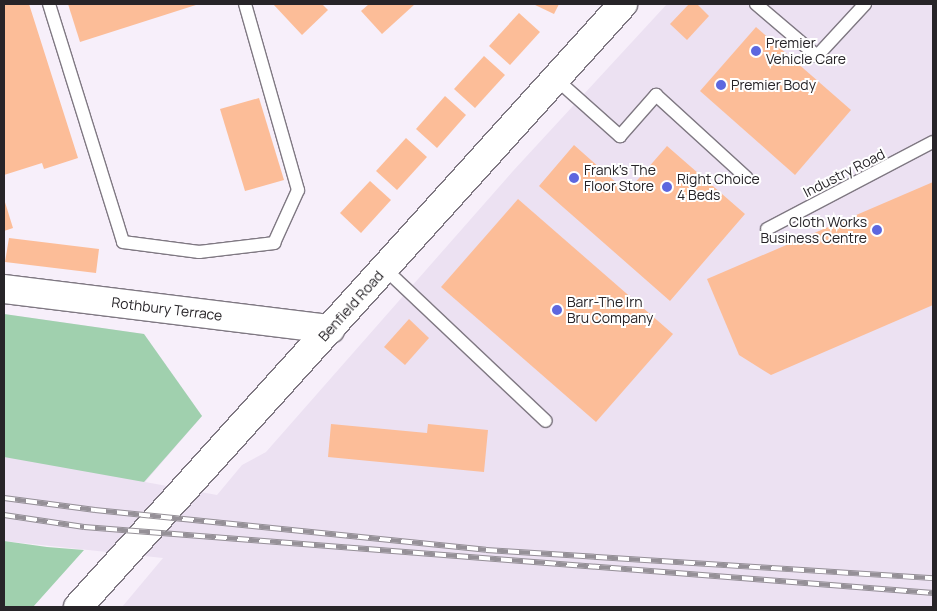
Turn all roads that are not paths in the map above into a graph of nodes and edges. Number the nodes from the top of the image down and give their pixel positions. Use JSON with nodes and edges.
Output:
{"nodes":[{"id":1,"x":48,"y":4,"type":"edge"},
{"id":2,"x":245,"y":4,"type":"edge"},
{"id":3,"x":623,"y":4,"type":"edge"},
{"id":4,"x":756,"y":4,"type":"edge"},
{"id":5,"x":865,"y":4,"type":"edge"},
{"id":6,"x":556,"y":79,"type":"junction"},
{"id":7,"x":933,"y":142,"type":"edge"},
{"id":8,"x":747,"y":178,"type":"dead end"},
{"id":9,"x":767,"y":229,"type":"dead end"},
{"id":10,"x":385,"y":269,"type":"junction"},
{"id":11,"x":4,"y":289,"type":"edge"},
{"id":12,"x":330,"y":329,"type":"junction"},
{"id":13,"x":546,"y":421,"type":"dead end"},
{"id":14,"x":78,"y":607,"type":"edge"}],
"edges":[{"from":1,"to":2,"type":"lane"},
{"from":3,"to":6,"type":"street","name":"Benfield Road"},
{"from":4,"to":5,"type":"lane"},
{"from":6,"to":8,"type":"lane"},
{"from":6,"to":10,"type":"street","name":"Benfield Road"},
{"from":7,"to":9,"type":"lane","name":"Industry Road"},
{"from":10,"to":12,"type":"street","name":"Benfield Road"},
{"from":10,"to":13,"type":"lane"},
{"from":11,"to":12,"type":"street","name":"Rothbury Terrace"},
{"from":12,"to":14,"type":"street","name":"Benfield Road"}]}
